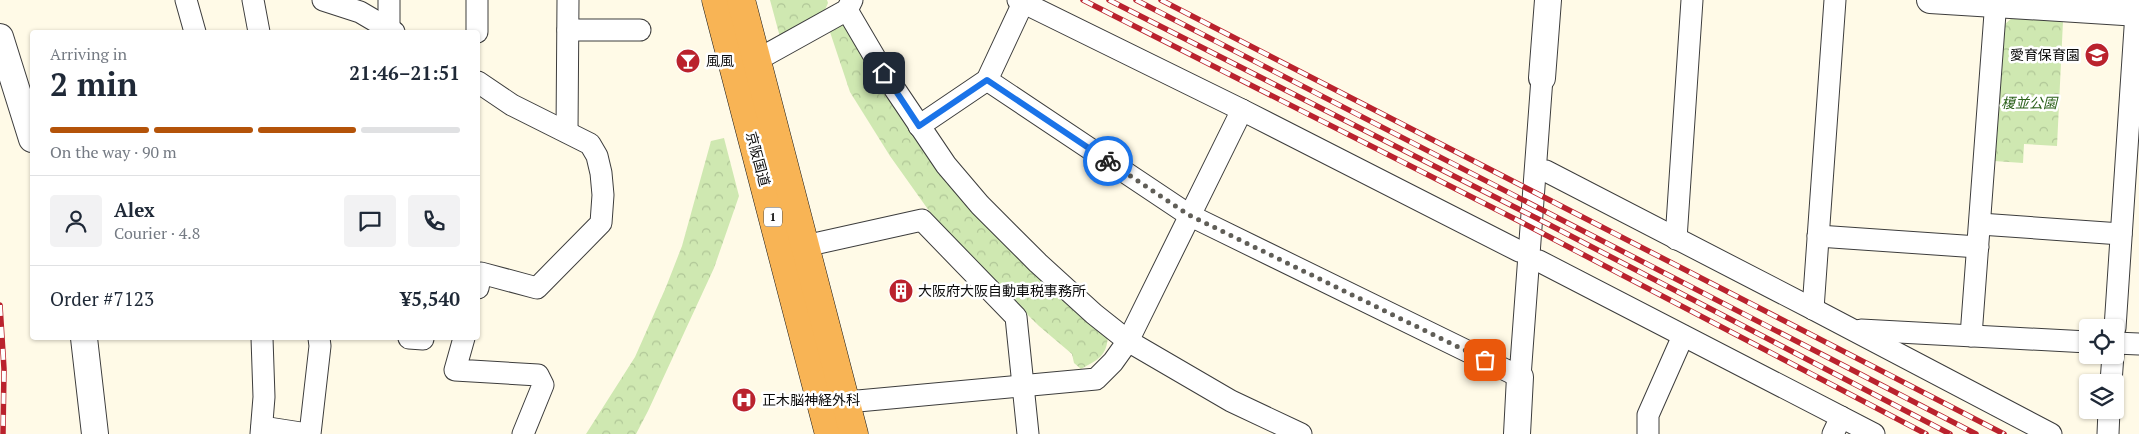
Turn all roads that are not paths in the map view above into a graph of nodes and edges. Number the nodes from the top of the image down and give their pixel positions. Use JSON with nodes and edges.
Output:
{"nodes":[{"id":1,"x":186,"y":0,"type":"edge"},
{"id":2,"x":253,"y":0,"type":"edge"},
{"id":3,"x":323,"y":0,"type":"edge"},
{"id":4,"x":389,"y":0,"type":"edge"},
{"id":5,"x":477,"y":0,"type":"edge"},
{"id":6,"x":568,"y":0,"type":"edge"},
{"id":7,"x":716,"y":0,"type":"edge"},
{"id":8,"x":741,"y":0,"type":"edge"},
{"id":9,"x":1548,"y":0,"type":"edge"},
{"id":10,"x":1692,"y":0,"type":"edge"},
{"id":11,"x":1835,"y":0,"type":"edge"},
{"id":12,"x":1930,"y":0,"type":"edge"},
{"id":13,"x":1021,"y":1,"type":"edge"},
{"id":14,"x":1996,"y":2,"type":"edge"},
{"id":15,"x":850,"y":5,"type":"edge"},
{"id":16,"x":2138,"y":13,"type":"edge"},
{"id":17,"x":194,"y":30,"type":"edge"},
{"id":18,"x":259,"y":30,"type":"edge"},
{"id":19,"x":387,"y":30,"type":"edge"},
{"id":20,"x":477,"y":30,"type":"edge"},
{"id":21,"x":568,"y":30,"type":"junction"},
{"id":22,"x":640,"y":30,"type":"dead end"},
{"id":23,"x":0,"y":37,"type":"edge"},
{"id":24,"x":757,"y":60,"type":"junction"},
{"id":25,"x":1542,"y":78,"type":"joint"},
{"id":26,"x":987,"y":80,"type":"junction"},
{"id":27,"x":480,"y":83,"type":"edge"},
{"id":28,"x":1242,"y":110,"type":"junction"},
{"id":29,"x":919,"y":126,"type":"junction"},
{"id":30,"x":568,"y":132,"type":"junction"},
{"id":31,"x":30,"y":133,"type":"edge"},
{"id":32,"x":1546,"y":172,"type":"dead end"},
{"id":33,"x":2132,"y":187,"type":"edge"},
{"id":34,"x":1189,"y":215,"type":"junction"},
{"id":35,"x":1980,"y":224,"type":"junction"},
{"id":36,"x":2122,"y":234,"type":"junction"},
{"id":37,"x":1818,"y":236,"type":"junction"},
{"id":38,"x":1676,"y":239,"type":"junction"},
{"id":39,"x":805,"y":246,"type":"junction"},
{"id":40,"x":1978,"y":247,"type":"junction"},
{"id":41,"x":1519,"y":251,"type":"dead end"},
{"id":42,"x":1539,"y":261,"type":"dead end"},
{"id":43,"x":480,"y":280,"type":"edge"},
{"id":44,"x":1814,"y":309,"type":"junction"},
{"id":45,"x":2116,"y":319,"type":"edge"},
{"id":46,"x":1854,"y":330,"type":"junction"},
{"id":47,"x":1683,"y":336,"type":"junction"},
{"id":48,"x":1971,"y":336,"type":"junction"},
{"id":49,"x":84,"y":340,"type":"edge"},
{"id":50,"x":262,"y":340,"type":"edge"},
{"id":51,"x":319,"y":340,"type":"edge"},
{"id":52,"x":463,"y":340,"type":"edge"},
{"id":53,"x":1128,"y":341,"type":"junction"},
{"id":54,"x":2079,"y":342,"type":"edge"},
{"id":55,"x":2124,"y":343,"type":"edge"},
{"id":56,"x":2139,"y":344,"type":"edge"},
{"id":57,"x":1520,"y":377,"type":"junction"},
{"id":58,"x":1023,"y":384,"type":"junction"},
{"id":59,"x":847,"y":402,"type":"junction"},
{"id":60,"x":2109,"y":419,"type":"edge"},
{"id":61,"x":1837,"y":426,"type":"edge"},
{"id":62,"x":261,"y":430,"type":"edge"},
{"id":63,"x":95,"y":434,"type":"edge"},
{"id":64,"x":309,"y":434,"type":"edge"},
{"id":65,"x":523,"y":434,"type":"edge"},
{"id":66,"x":829,"y":434,"type":"edge"},
{"id":67,"x":854,"y":434,"type":"edge"},
{"id":68,"x":1028,"y":434,"type":"edge"},
{"id":69,"x":1301,"y":434,"type":"edge"},
{"id":70,"x":1517,"y":434,"type":"edge"},
{"id":71,"x":1648,"y":434,"type":"edge"},
{"id":72,"x":1874,"y":434,"type":"edge"},
{"id":73,"x":2051,"y":434,"type":"edge"},
{"id":74,"x":2108,"y":434,"type":"edge"}],
"edges":[{"from":1,"to":17,"type":"street"},
{"from":2,"to":18,"type":"street"},
{"from":3,"to":19,"type":"street"},
{"from":4,"to":19,"type":"street"},
{"from":5,"to":20,"type":"street"},
{"from":6,"to":21,"type":"street"},
{"from":7,"to":66,"type":"highway","name":"京阪国道","number":"1"},
{"from":8,"to":24,"type":"highway","name":"京阪国道","number":"1"},
{"from":9,"to":25,"type":"street"},
{"from":10,"to":38,"type":"street"},
{"from":11,"to":37,"type":"street"},
{"from":12,"to":14,"type":"street"},
{"from":13,"to":26,"type":"street"},
{"from":13,"to":28,"type":"street"},
{"from":14,"to":16,"type":"street"},
{"from":14,"to":35,"type":"street"},
{"from":15,"to":24,"type":"street"},
{"from":15,"to":29,"type":"street"},
{"from":16,"to":33,"type":"street"},
{"from":21,"to":22,"type":"street"},
{"from":21,"to":30,"type":"street"},
{"from":23,"to":31,"type":"street"},
{"from":24,"to":39,"type":"highway","name":"京阪国道","number":"1"},
{"from":25,"to":57,"type":"street"},
{"from":26,"to":29,"type":"street"},
{"from":26,"to":34,"type":"street"},
{"from":27,"to":30,"type":"street"},
{"from":28,"to":34,"type":"street"},
{"from":28,"to":41,"type":"street"},
{"from":29,"to":53,"type":"street"},
{"from":30,"to":43,"type":"street"},
{"from":32,"to":38,"type":"street"},
{"from":33,"to":36,"type":"street"},
{"from":34,"to":53,"type":"street"},
{"from":34,"to":57,"type":"street"},
{"from":35,"to":36,"type":"street"},
{"from":35,"to":40,"type":"street"},
{"from":36,"to":45,"type":"street"},
{"from":37,"to":40,"type":"street"},
{"from":37,"to":44,"type":"street"},
{"from":38,"to":44,"type":"street"},
{"from":39,"to":58,"type":"street"},
{"from":39,"to":59,"type":"highway","name":"京阪国道","number":"1"},
{"from":40,"to":48,"type":"street"},
{"from":42,"to":47,"type":"street"},
{"from":44,"to":46,"type":"street"},
{"from":46,"to":48,"type":"street"},
{"from":46,"to":73,"type":"street"},
{"from":47,"to":61,"type":"street"},
{"from":47,"to":71,"type":"street"},
{"from":48,"to":54,"type":"street"},
{"from":49,"to":63,"type":"street"},
{"from":50,"to":62,"type":"street"},
{"from":51,"to":64,"type":"street"},
{"from":52,"to":65,"type":"street"},
{"from":53,"to":58,"type":"street"},
{"from":53,"to":69,"type":"street"},
{"from":55,"to":56,"type":"street"},
{"from":57,"to":70,"type":"street"},
{"from":58,"to":59,"type":"street"},
{"from":58,"to":68,"type":"street"},
{"from":59,"to":67,"type":"highway","name":"京阪国道","number":"1"},
{"from":60,"to":74,"type":"street"},
{"from":61,"to":72,"type":"street"},
{"from":62,"to":64,"type":"street"}]}
